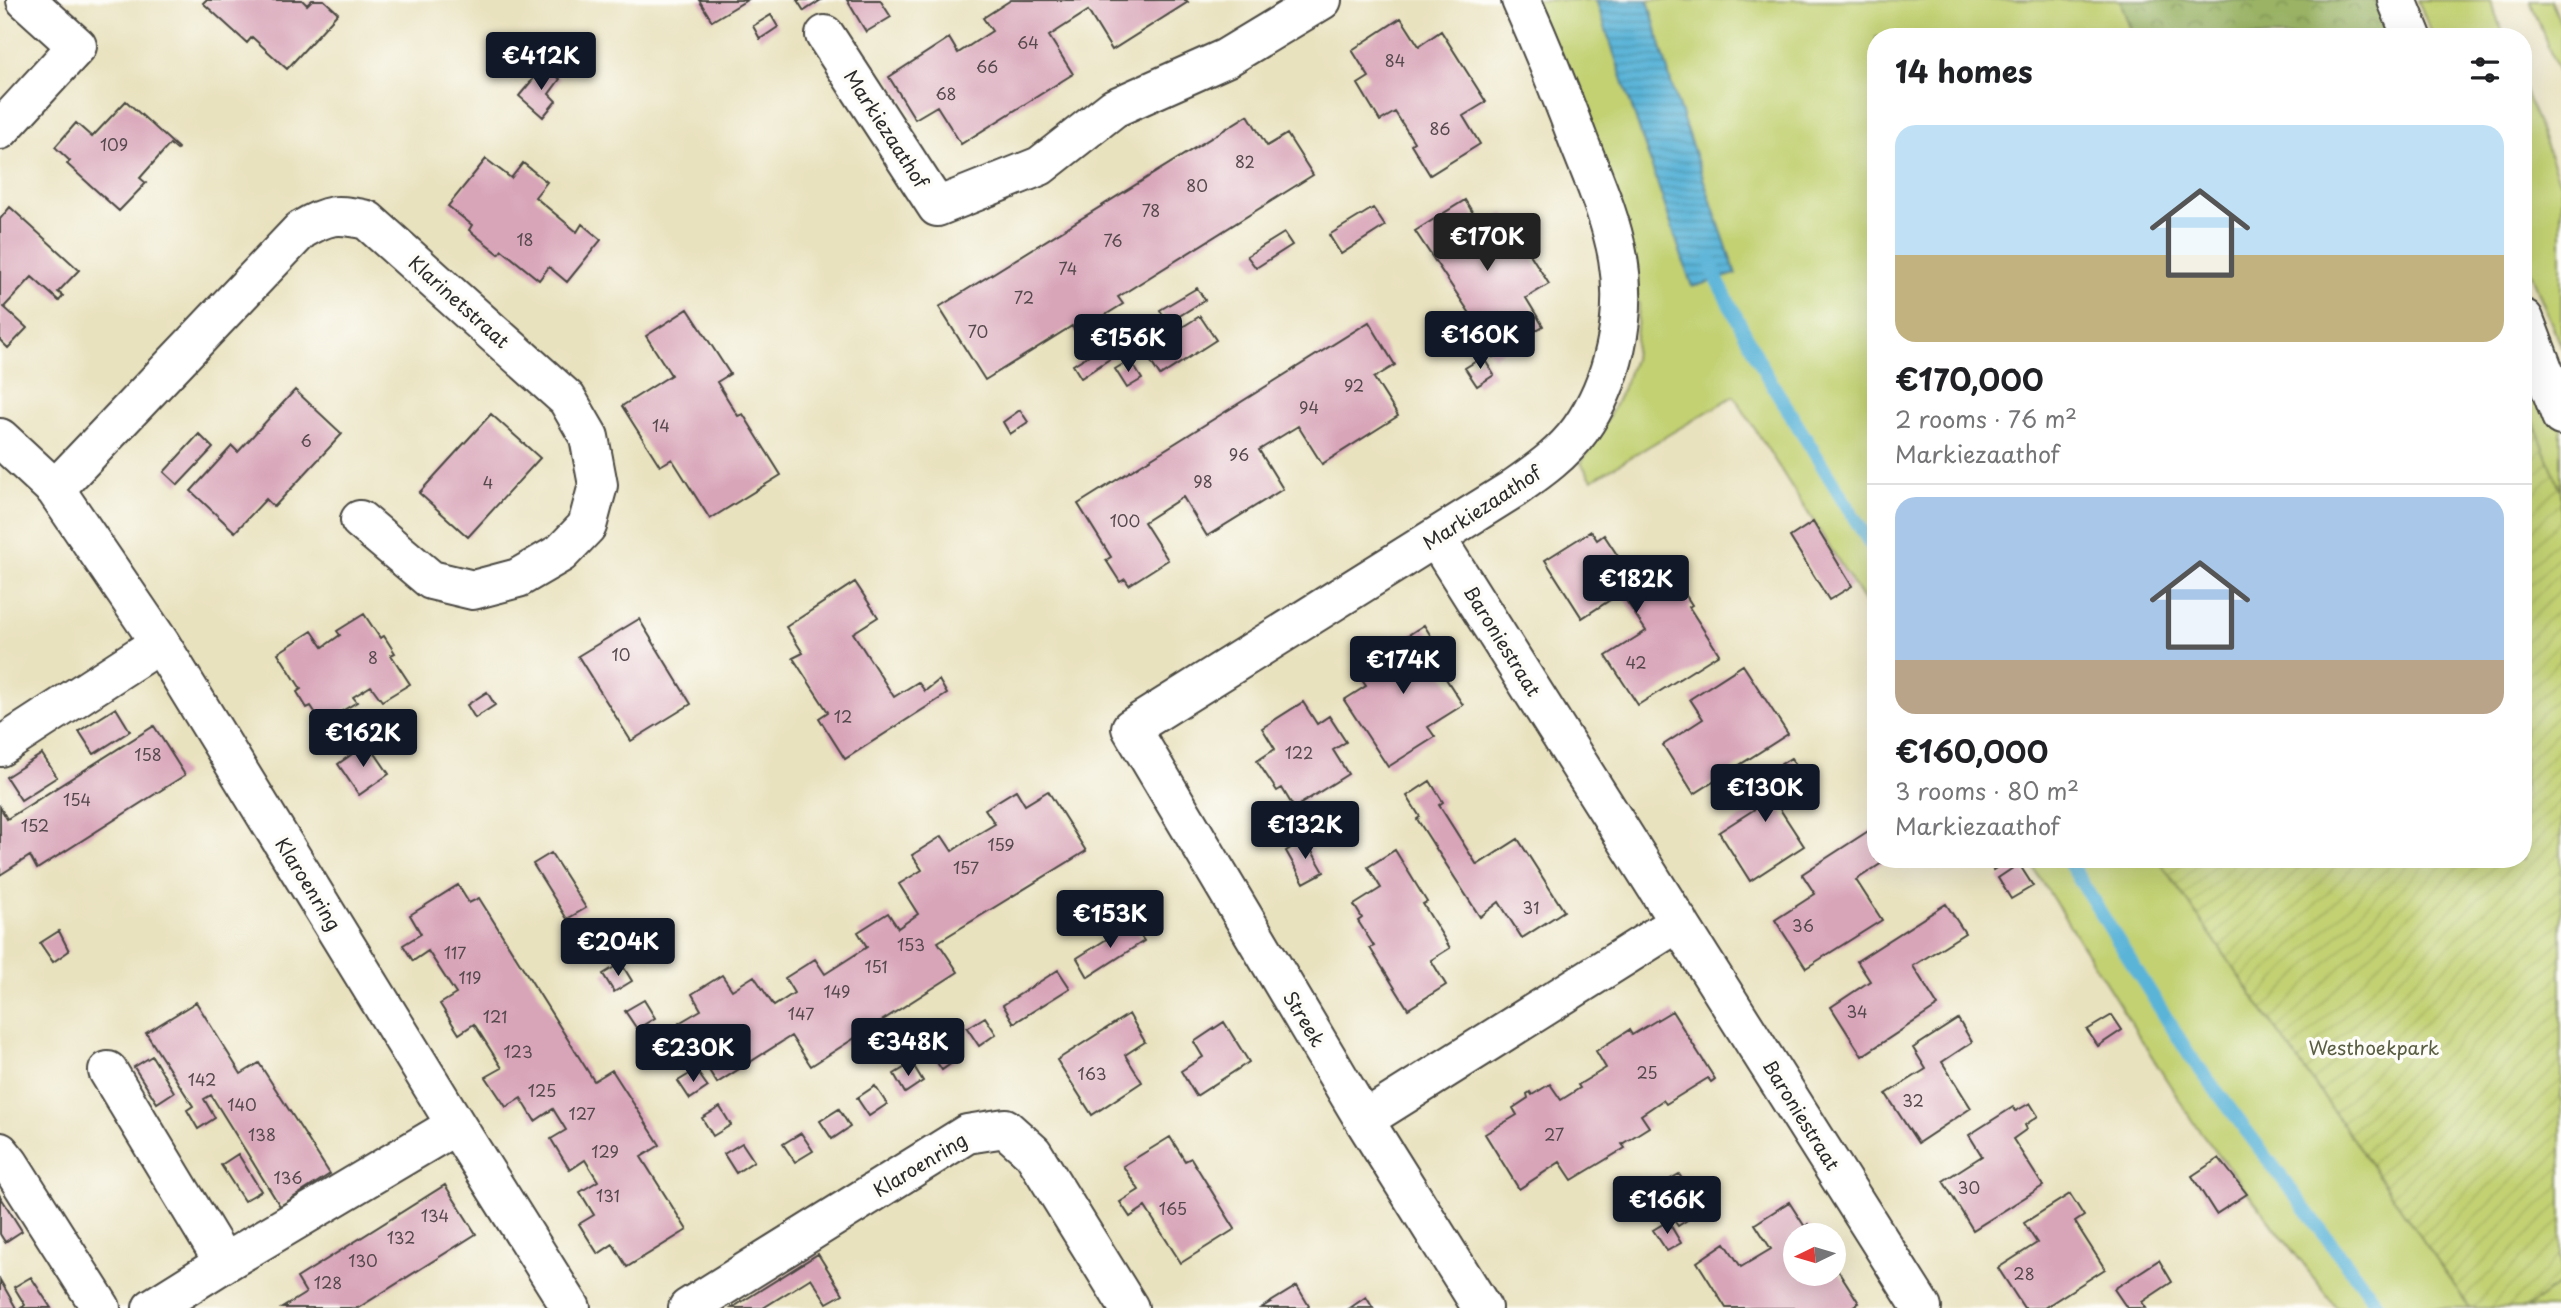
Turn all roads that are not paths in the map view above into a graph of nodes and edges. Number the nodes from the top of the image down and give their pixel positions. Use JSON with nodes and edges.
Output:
{"nodes":[{"id":1,"x":26,"y":0,"type":"edge"},
{"id":2,"x":1322,"y":0,"type":"edge"},
{"id":3,"x":1521,"y":0,"type":"edge"},
{"id":4,"x":2397,"y":0,"type":"edge"},
{"id":5,"x":2408,"y":28,"type":"edge"},
{"id":6,"x":825,"y":35,"type":"dead end"},
{"id":7,"x":0,"y":130,"type":"edge"},
{"id":8,"x":2532,"y":340,"type":"edge"},
{"id":9,"x":2561,"y":416,"type":"edge"},
{"id":10,"x":0,"y":438,"type":"edge"},
{"id":11,"x":55,"y":489,"type":"junction"},
{"id":12,"x":360,"y":520,"type":"dead end"},
{"id":13,"x":1436,"y":538,"type":"junction"},
{"id":14,"x":160,"y":643,"type":"junction"},
{"id":15,"x":1131,"y":728,"type":"joint"},
{"id":16,"x":0,"y":747,"type":"edge"},
{"id":17,"x":1679,"y":922,"type":"junction"},
{"id":18,"x":108,"y":1071,"type":"dead end"},
{"id":19,"x":1364,"y":1120,"type":"junction"},
{"id":20,"x":456,"y":1125,"type":"junction"},
{"id":21,"x":0,"y":1152,"type":"edge"},
{"id":22,"x":224,"y":1263,"type":"junction"},
{"id":23,"x":102,"y":1308,"type":"edge"},
{"id":24,"x":152,"y":1308,"type":"edge"},
{"id":25,"x":571,"y":1308,"type":"edge"},
{"id":26,"x":688,"y":1308,"type":"edge"},
{"id":27,"x":1129,"y":1308,"type":"edge"},
{"id":28,"x":1482,"y":1308,"type":"edge"},
{"id":29,"x":1922,"y":1308,"type":"edge"}],
"edges":[{"from":1,"to":7,"type":"street"},
{"from":2,"to":6,"type":"street","name":"Markiezaathof"},
{"from":3,"to":13,"type":"street","name":"Markiezaathof"},
{"from":4,"to":5,"type":"street"},
{"from":8,"to":9,"type":"street"},
{"from":10,"to":11,"type":"street","name":"Klaroenring"},
{"from":11,"to":12,"type":"street","name":"Klarinetstraat"},
{"from":11,"to":14,"type":"street","name":"Klaroenring"},
{"from":13,"to":15,"type":"street","name":"Markiezaathof"},
{"from":13,"to":17,"type":"street","name":"Baroniestraat"},
{"from":14,"to":16,"type":"street"},
{"from":14,"to":20,"type":"street","name":"Klaroenring"},
{"from":15,"to":19,"type":"street","name":"Streek"},
{"from":17,"to":19,"type":"street"},
{"from":17,"to":29,"type":"street","name":"Baroniestraat"},
{"from":18,"to":22,"type":"street"},
{"from":19,"to":28,"type":"street","name":"Streek"},
{"from":20,"to":22,"type":"street"},
{"from":20,"to":25,"type":"street","name":"Klaroenring"},
{"from":21,"to":23,"type":"street"},
{"from":22,"to":24,"type":"street"},
{"from":26,"to":27,"type":"street","name":"Klaroenring"}]}
